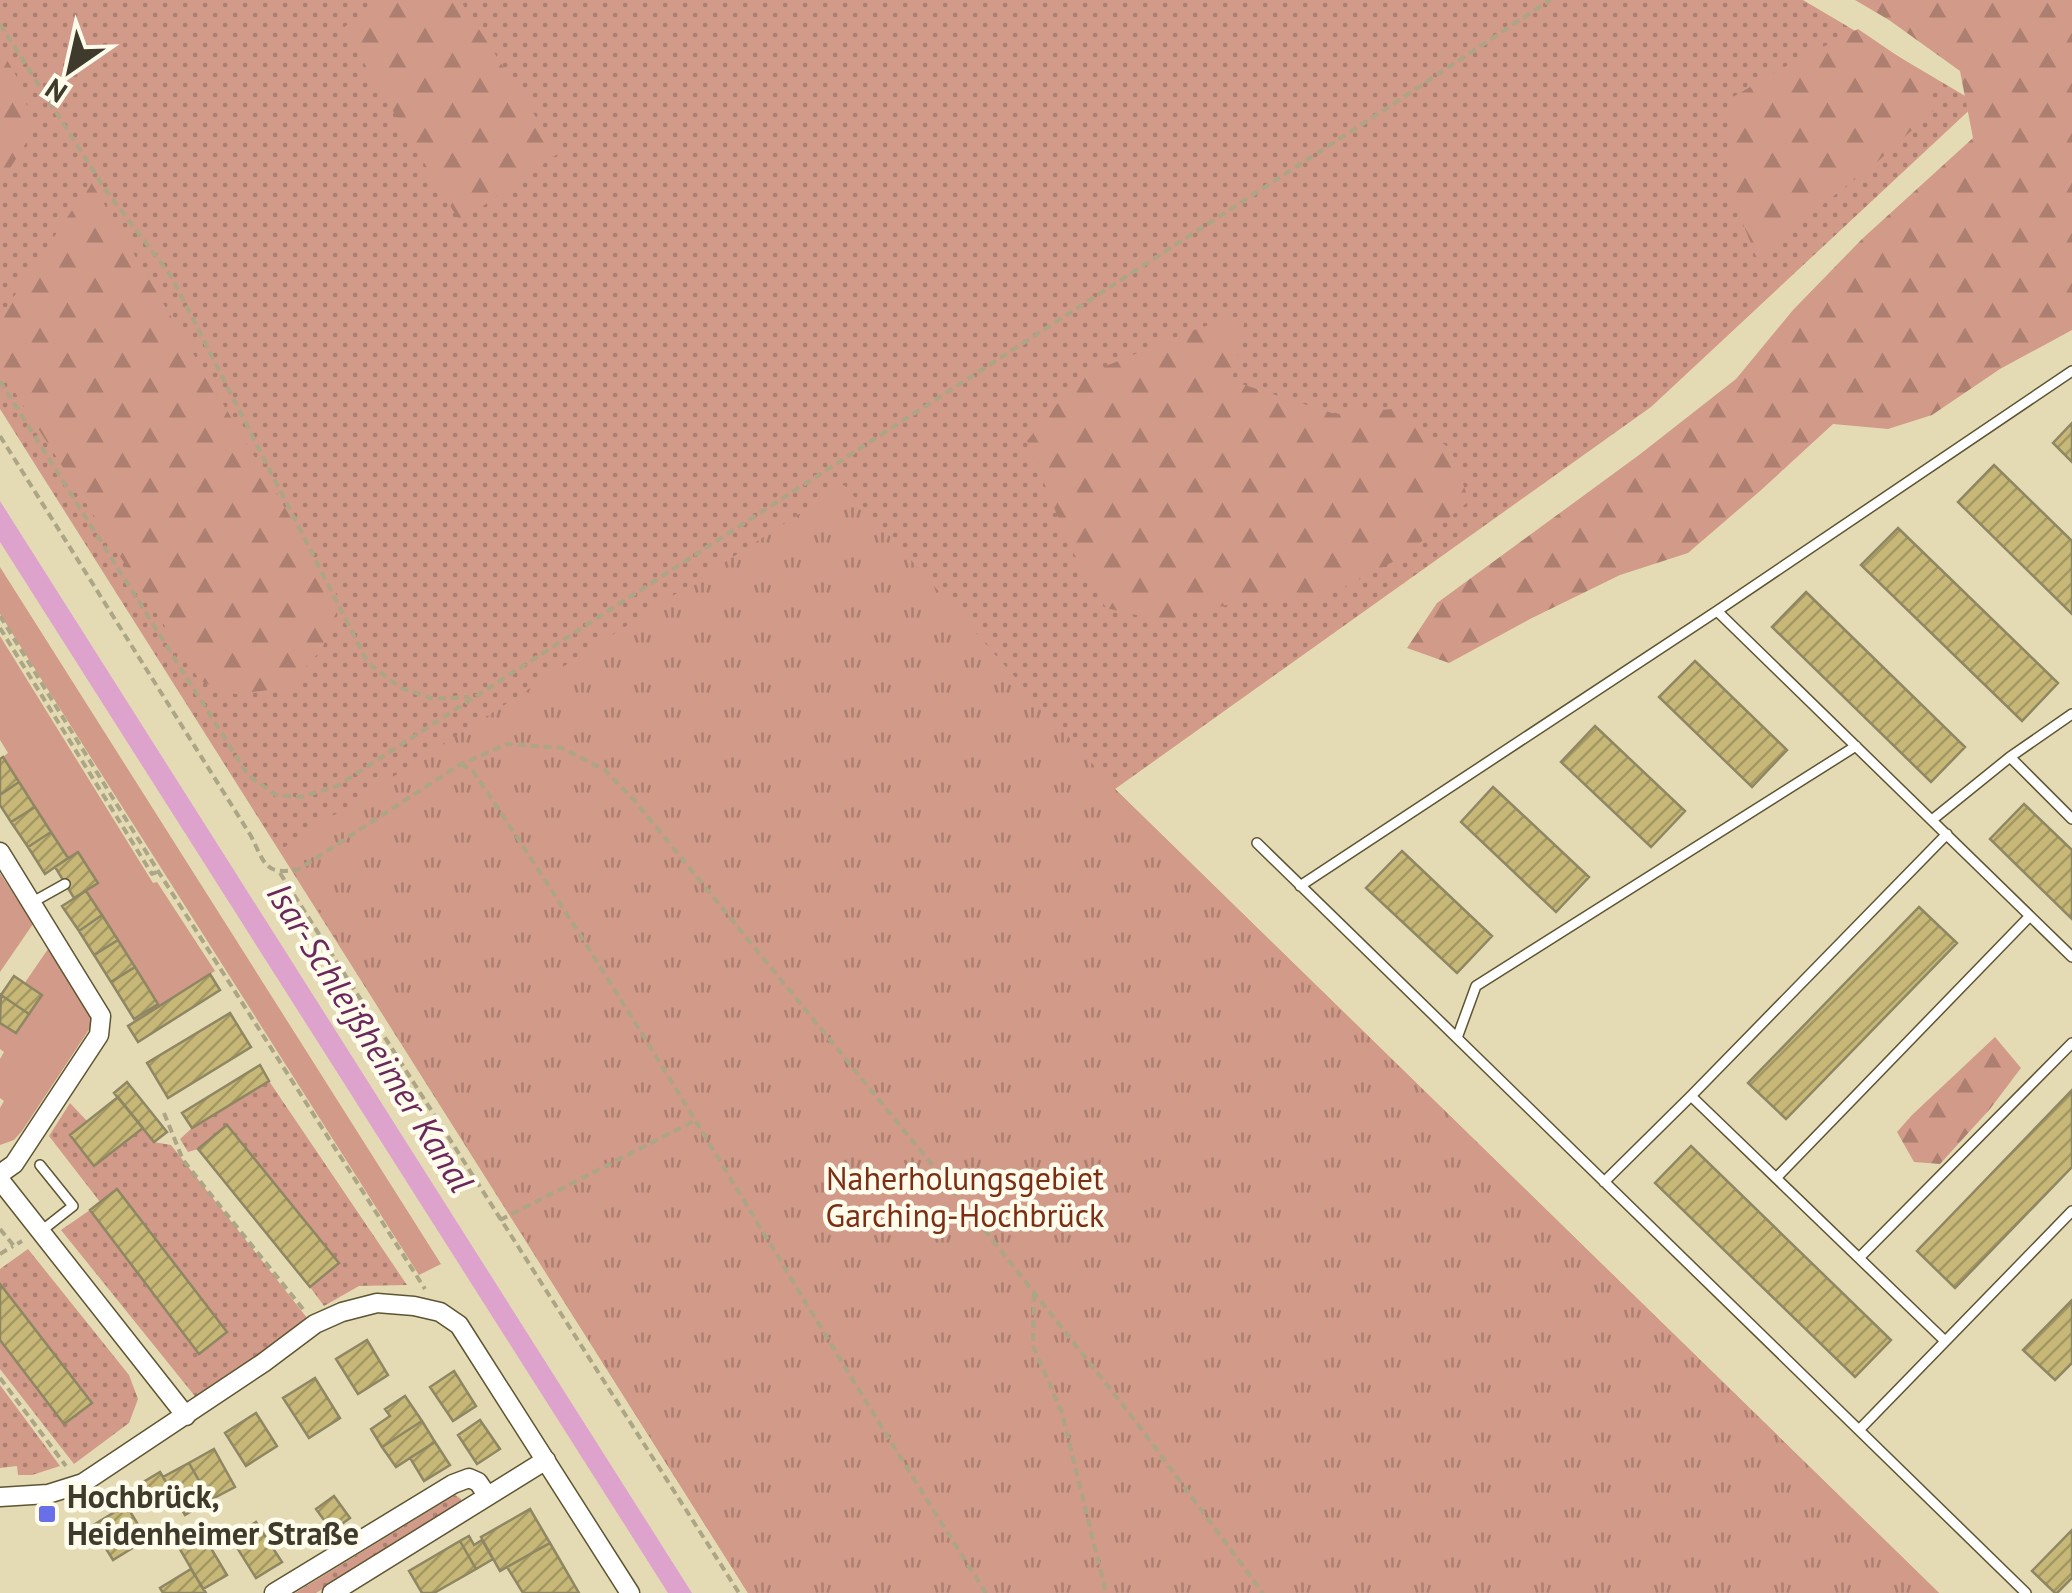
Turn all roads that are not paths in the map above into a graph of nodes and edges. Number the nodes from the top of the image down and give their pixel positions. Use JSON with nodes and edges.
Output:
{"nodes":[{"id":1,"x":2072,"y":371,"type":"edge"},
{"id":2,"x":1717,"y":610,"type":"junction"},
{"id":3,"x":2072,"y":714,"type":"edge"},
{"id":4,"x":1856,"y":746,"type":"junction"},
{"id":5,"x":2010,"y":757,"type":"junction"},
{"id":6,"x":2072,"y":819,"type":"edge"},
{"id":7,"x":1932,"y":820,"type":"junction"},
{"id":8,"x":1946,"y":834,"type":"junction"},
{"id":9,"x":1257,"y":843,"type":"dead end"},
{"id":10,"x":0,"y":852,"type":"edge"},
{"id":11,"x":65,"y":884,"type":"dead end"},
{"id":12,"x":1300,"y":886,"type":"junction"},
{"id":13,"x":32,"y":903,"type":"junction"},
{"id":14,"x":2030,"y":916,"type":"junction"},
{"id":15,"x":2072,"y":957,"type":"edge"},
{"id":16,"x":1457,"y":1038,"type":"junction"},
{"id":17,"x":2072,"y":1043,"type":"edge"},
{"id":18,"x":1691,"y":1096,"type":"junction"},
{"id":19,"x":40,"y":1165,"type":"dead end"},
{"id":20,"x":0,"y":1177,"type":"edge"},
{"id":21,"x":1776,"y":1178,"type":"junction"},
{"id":22,"x":1604,"y":1182,"type":"junction"},
{"id":23,"x":2072,"y":1211,"type":"edge"},
{"id":24,"x":40,"y":1232,"type":"junction"},
{"id":25,"x":1860,"y":1258,"type":"junction"},
{"id":26,"x":1945,"y":1341,"type":"junction"},
{"id":27,"x":186,"y":1416,"type":"junction"},
{"id":28,"x":1859,"y":1430,"type":"junction"},
{"id":29,"x":546,"y":1460,"type":"junction"},
{"id":30,"x":487,"y":1495,"type":"junction"},
{"id":31,"x":0,"y":1497,"type":"edge"},
{"id":32,"x":274,"y":1593,"type":"edge"},
{"id":33,"x":332,"y":1593,"type":"edge"},
{"id":34,"x":630,"y":1593,"type":"edge"},
{"id":35,"x":2026,"y":1593,"type":"edge"}],
"edges":[{"from":1,"to":2,"type":"lane"},
{"from":2,"to":4,"type":"lane"},
{"from":2,"to":12,"type":"lane"},
{"from":3,"to":5,"type":"lane"},
{"from":4,"to":7,"type":"lane"},
{"from":4,"to":16,"type":"lane"},
{"from":5,"to":6,"type":"lane"},
{"from":5,"to":7,"type":"lane"},
{"from":7,"to":8,"type":"lane"},
{"from":8,"to":14,"type":"lane"},
{"from":8,"to":18,"type":"lane"},
{"from":9,"to":12,"type":"lane"},
{"from":10,"to":13,"type":"street"},
{"from":11,"to":13,"type":"lane"},
{"from":12,"to":16,"type":"lane"},
{"from":13,"to":20,"type":"street"},
{"from":14,"to":15,"type":"lane"},
{"from":14,"to":21,"type":"lane"},
{"from":16,"to":22,"type":"lane"},
{"from":17,"to":25,"type":"lane"},
{"from":18,"to":21,"type":"lane"},
{"from":18,"to":22,"type":"lane"},
{"from":19,"to":24,"type":"lane"},
{"from":20,"to":24,"type":"street"},
{"from":21,"to":25,"type":"lane"},
{"from":22,"to":28,"type":"lane"},
{"from":23,"to":26,"type":"lane"},
{"from":24,"to":27,"type":"street"},
{"from":25,"to":26,"type":"lane"},
{"from":26,"to":28,"type":"lane"},
{"from":27,"to":29,"type":"street"},
{"from":27,"to":31,"type":"street"},
{"from":28,"to":35,"type":"lane"},
{"from":29,"to":30,"type":"street"},
{"from":29,"to":34,"type":"street"},
{"from":30,"to":32,"type":"street"},
{"from":30,"to":33,"type":"street"}]}
